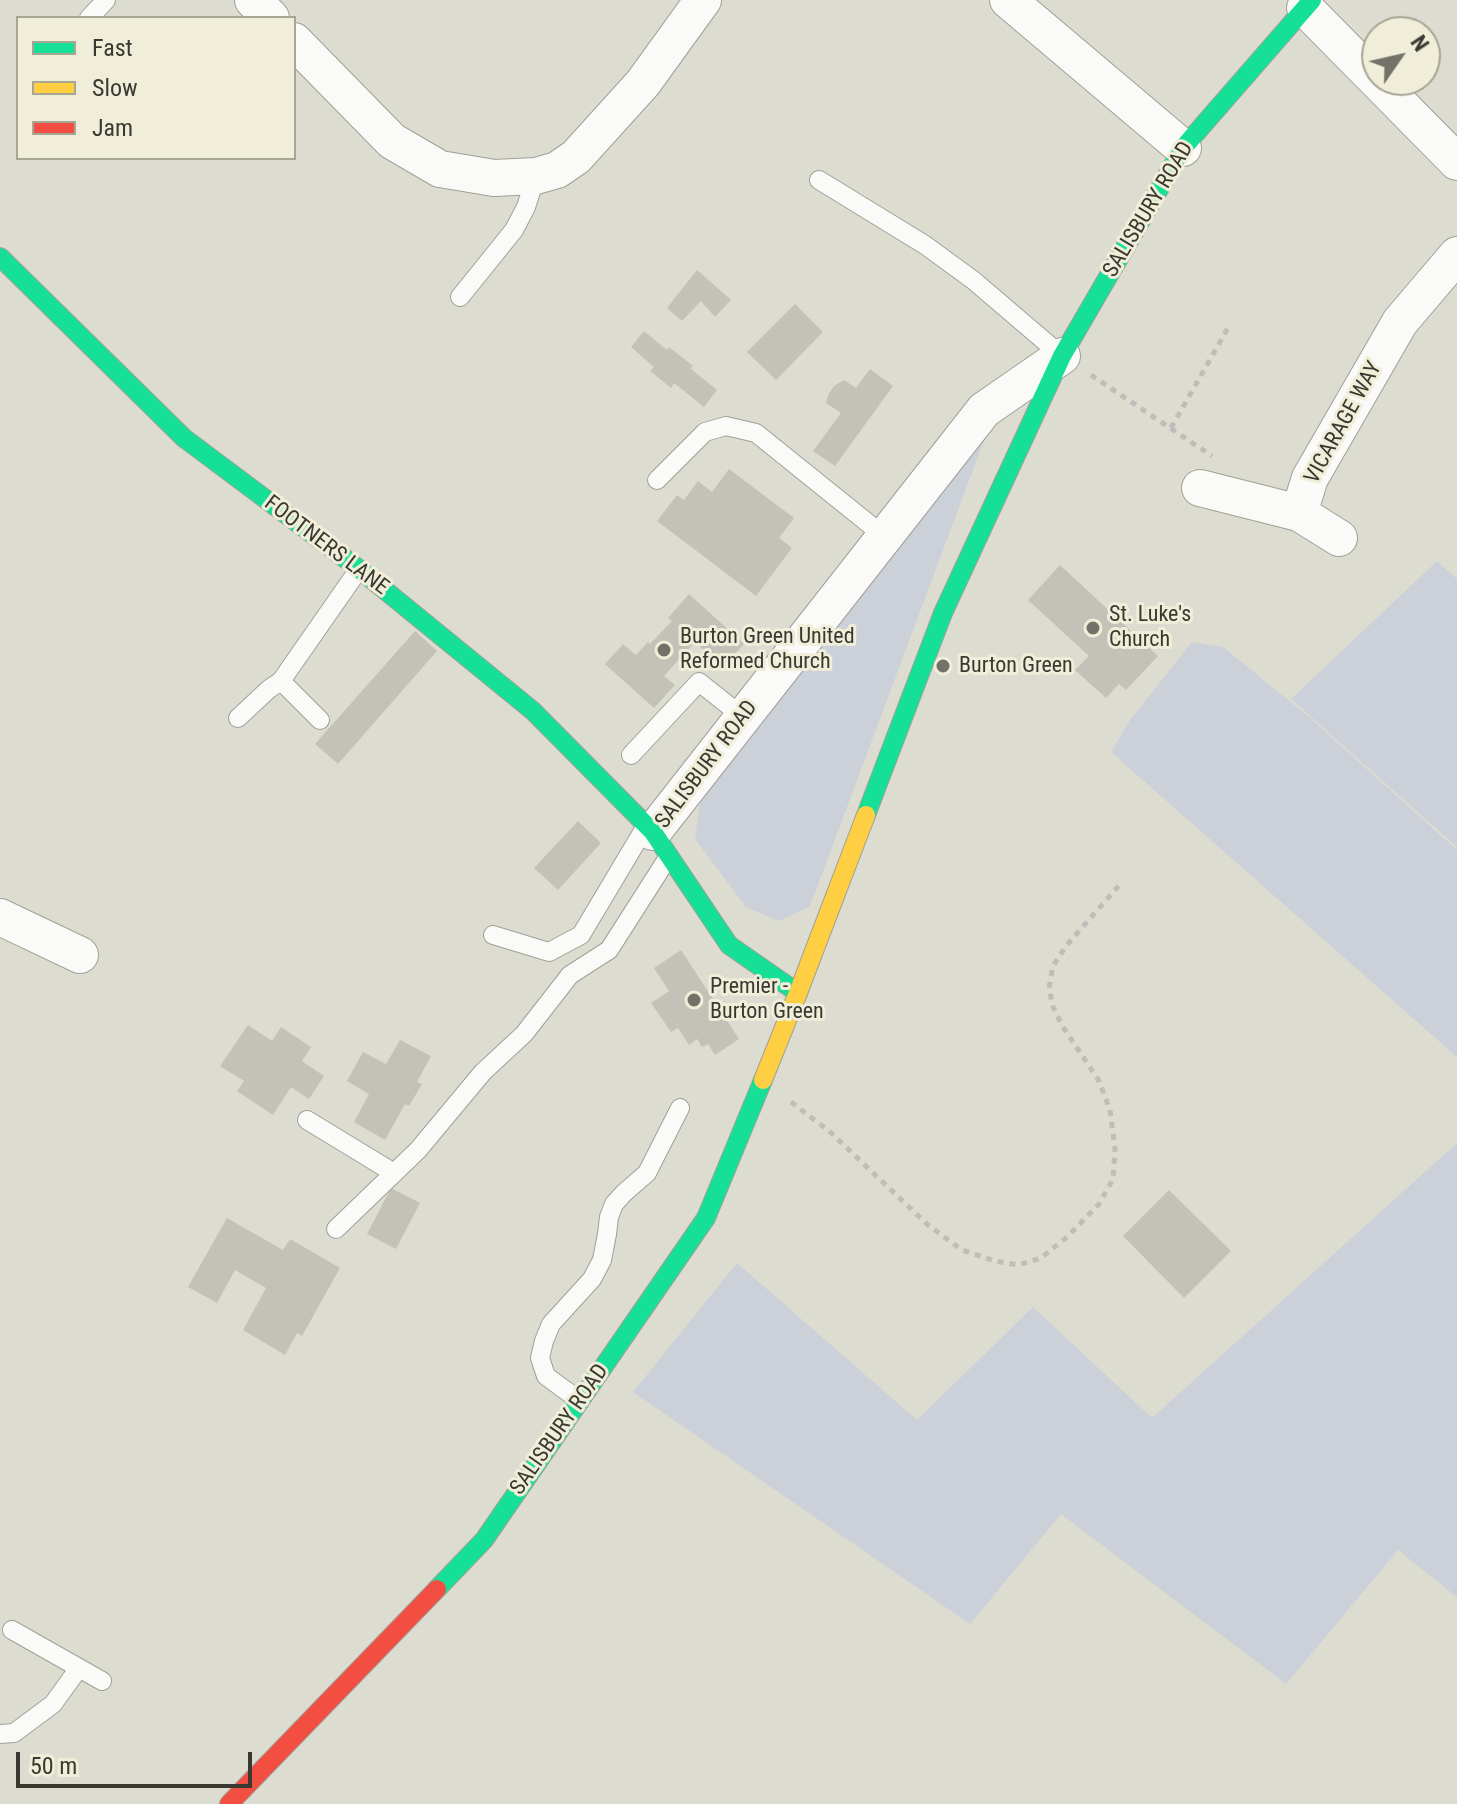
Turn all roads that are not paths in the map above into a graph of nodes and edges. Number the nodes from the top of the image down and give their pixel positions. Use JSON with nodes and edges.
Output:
{"nodes":[{"id":1,"x":106,"y":0,"type":"edge"},
{"id":2,"x":253,"y":0,"type":"edge"},
{"id":3,"x":703,"y":0,"type":"edge"},
{"id":4,"x":1008,"y":0,"type":"edge"},
{"id":5,"x":1308,"y":4,"type":"edge"},
{"id":6,"x":91,"y":16,"type":"edge"},
{"id":7,"x":269,"y":16,"type":"edge"},
{"id":8,"x":296,"y":43,"type":"edge"},
{"id":9,"x":1183,"y":148,"type":"junction"},
{"id":10,"x":1457,"y":162,"type":"edge"},
{"id":11,"x":536,"y":176,"type":"junction"},
{"id":12,"x":819,"y":180,"type":"dead end"},
{"id":13,"x":1457,"y":255,"type":"edge"},
{"id":14,"x":0,"y":257,"type":"edge"},
{"id":15,"x":460,"y":297,"type":"dead end"},
{"id":16,"x":1062,"y":356,"type":"junction"},
{"id":17,"x":1212,"y":475,"type":"road end"},
{"id":18,"x":657,"y":480,"type":"dead end"},
{"id":19,"x":1299,"y":513,"type":"junction"},
{"id":20,"x":884,"y":536,"type":"junction"},
{"id":21,"x":1339,"y":538,"type":"dead end"},
{"id":22,"x":359,"y":569,"type":"junction"},
{"id":23,"x":281,"y":681,"type":"junction"},
{"id":24,"x":743,"y":717,"type":"junction"},
{"id":25,"x":238,"y":718,"type":"dead end"},
{"id":26,"x":320,"y":720,"type":"dead end"},
{"id":27,"x":631,"y":755,"type":"dead end"},
{"id":28,"x":656,"y":838,"type":"junction"},
{"id":29,"x":0,"y":917,"type":"edge"},
{"id":30,"x":493,"y":935,"type":"dead end"},
{"id":31,"x":80,"y":955,"type":"dead end"},
{"id":32,"x":798,"y":993,"type":"junction"},
{"id":33,"x":680,"y":1108,"type":"dead end"},
{"id":34,"x":307,"y":1120,"type":"dead end"},
{"id":35,"x":394,"y":1173,"type":"junction"},
{"id":36,"x":336,"y":1229,"type":"dead end"},
{"id":37,"x":580,"y":1401,"type":"junction"},
{"id":38,"x":12,"y":1630,"type":"dead end"},
{"id":39,"x":79,"y":1668,"type":"junction"},
{"id":40,"x":102,"y":1681,"type":"dead end"},
{"id":41,"x":0,"y":1734,"type":"edge"},
{"id":42,"x":229,"y":1804,"type":"edge"}],
"edges":[{"from":1,"to":6,"type":"lane"},
{"from":2,"to":7,"type":"street"},
{"from":3,"to":11,"type":"street"},
{"from":4,"to":9,"type":"street"},
{"from":5,"to":9,"type":"street","name":"SALISBURY ROAD"},
{"from":5,"to":10,"type":"street"},
{"from":8,"to":11,"type":"street"},
{"from":9,"to":16,"type":"street","name":"SALISBURY ROAD"},
{"from":11,"to":15,"type":"lane"},
{"from":12,"to":16,"type":"lane"},
{"from":13,"to":19,"type":"street","name":"VICARAGE WAY"},
{"from":14,"to":22,"type":"street","name":"FOOTNERS LANE"},
{"from":16,"to":20,"type":"street","name":"SALISBURY ROAD"},
{"from":16,"to":32,"type":"street","name":"SALISBURY ROAD"},
{"from":17,"to":19,"type":"street","name":"VICARAGE WAY"},
{"from":18,"to":20,"type":"lane"},
{"from":19,"to":21,"type":"street"},
{"from":20,"to":24,"type":"street","name":"SALISBURY ROAD"},
{"from":22,"to":23,"type":"lane"},
{"from":22,"to":28,"type":"street","name":"FOOTNERS LANE"},
{"from":23,"to":25,"type":"lane"},
{"from":23,"to":26,"type":"lane"},
{"from":24,"to":27,"type":"lane"},
{"from":24,"to":28,"type":"street","name":"SALISBURY ROAD"},
{"from":28,"to":30,"type":"lane"},
{"from":28,"to":32,"type":"street","name":"SALISBURY ROAD"},
{"from":28,"to":35,"type":"lane"},
{"from":29,"to":31,"type":"street"},
{"from":32,"to":37,"type":"street","name":"SALISBURY ROAD"},
{"from":33,"to":37,"type":"lane"},
{"from":34,"to":35,"type":"lane"},
{"from":35,"to":36,"type":"lane"},
{"from":37,"to":42,"type":"street","name":"SALISBURY ROAD"},
{"from":38,"to":39,"type":"lane"},
{"from":39,"to":40,"type":"lane"},
{"from":39,"to":41,"type":"lane"}]}
